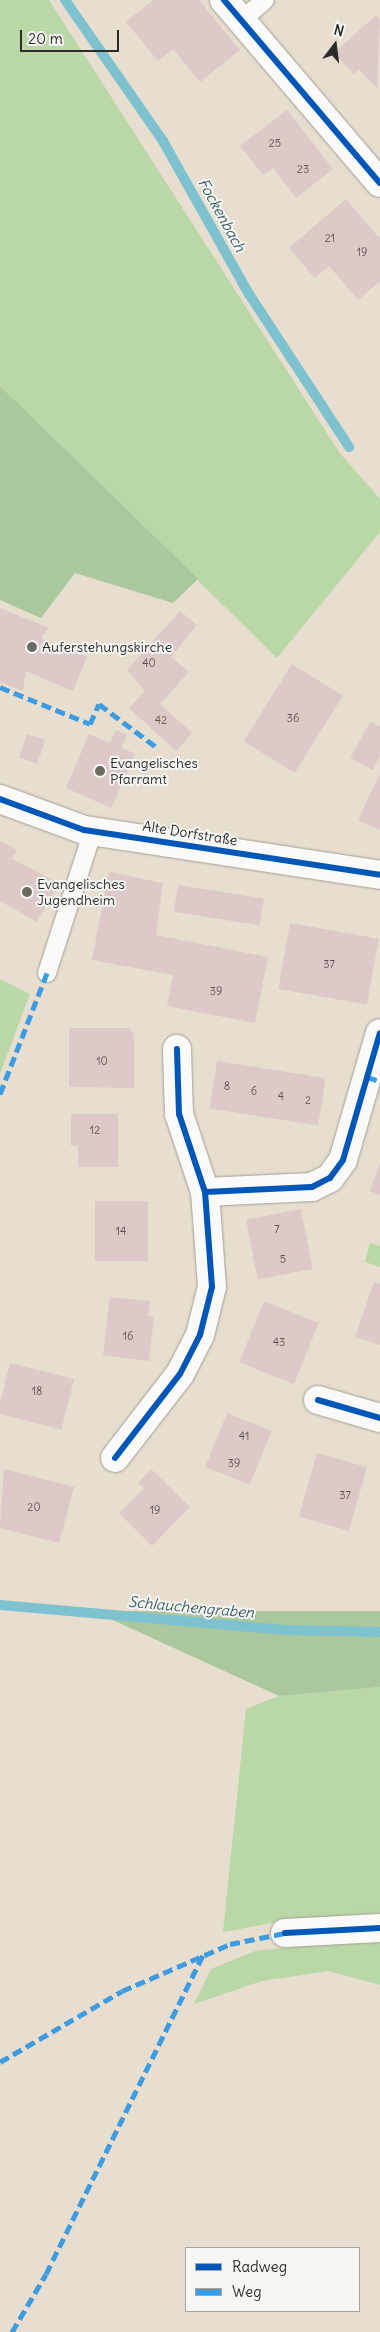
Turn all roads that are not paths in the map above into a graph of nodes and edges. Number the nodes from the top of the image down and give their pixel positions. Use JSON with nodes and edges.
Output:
{"nodes":[{"id":1,"x":265,"y":0,"type":"edge"},
{"id":2,"x":233,"y":10,"type":"edge"},
{"id":3,"x":380,"y":183,"type":"edge"},
{"id":4,"x":0,"y":799,"type":"edge"},
{"id":5,"x":93,"y":831,"type":"junction"},
{"id":6,"x":380,"y":875,"type":"edge"},
{"id":7,"x":47,"y":973,"type":"dead end"},
{"id":8,"x":380,"y":1033,"type":"edge"},
{"id":9,"x":177,"y":1049,"type":"dead end"},
{"id":10,"x":374,"y":1079,"type":"edge"},
{"id":11,"x":205,"y":1192,"type":"junction"},
{"id":12,"x":318,"y":1400,"type":"dead end"},
{"id":13,"x":380,"y":1418,"type":"edge"},
{"id":14,"x":115,"y":1458,"type":"dead end"},
{"id":15,"x":380,"y":1928,"type":"edge"},
{"id":16,"x":285,"y":1933,"type":"dead end"}],
"edges":[{"from":1,"to":2,"type":"lane"},
{"from":2,"to":3,"type":"street"},
{"from":4,"to":5,"type":"street","name":"Alte Dorfstraße"},
{"from":5,"to":6,"type":"street","name":"Alte Dorfstraße"},
{"from":5,"to":7,"type":"lane"},
{"from":8,"to":10,"type":"street"},
{"from":9,"to":11,"type":"street"},
{"from":10,"to":11,"type":"street"},
{"from":11,"to":14,"type":"street"},
{"from":12,"to":13,"type":"street"},
{"from":15,"to":16,"type":"street"}]}
